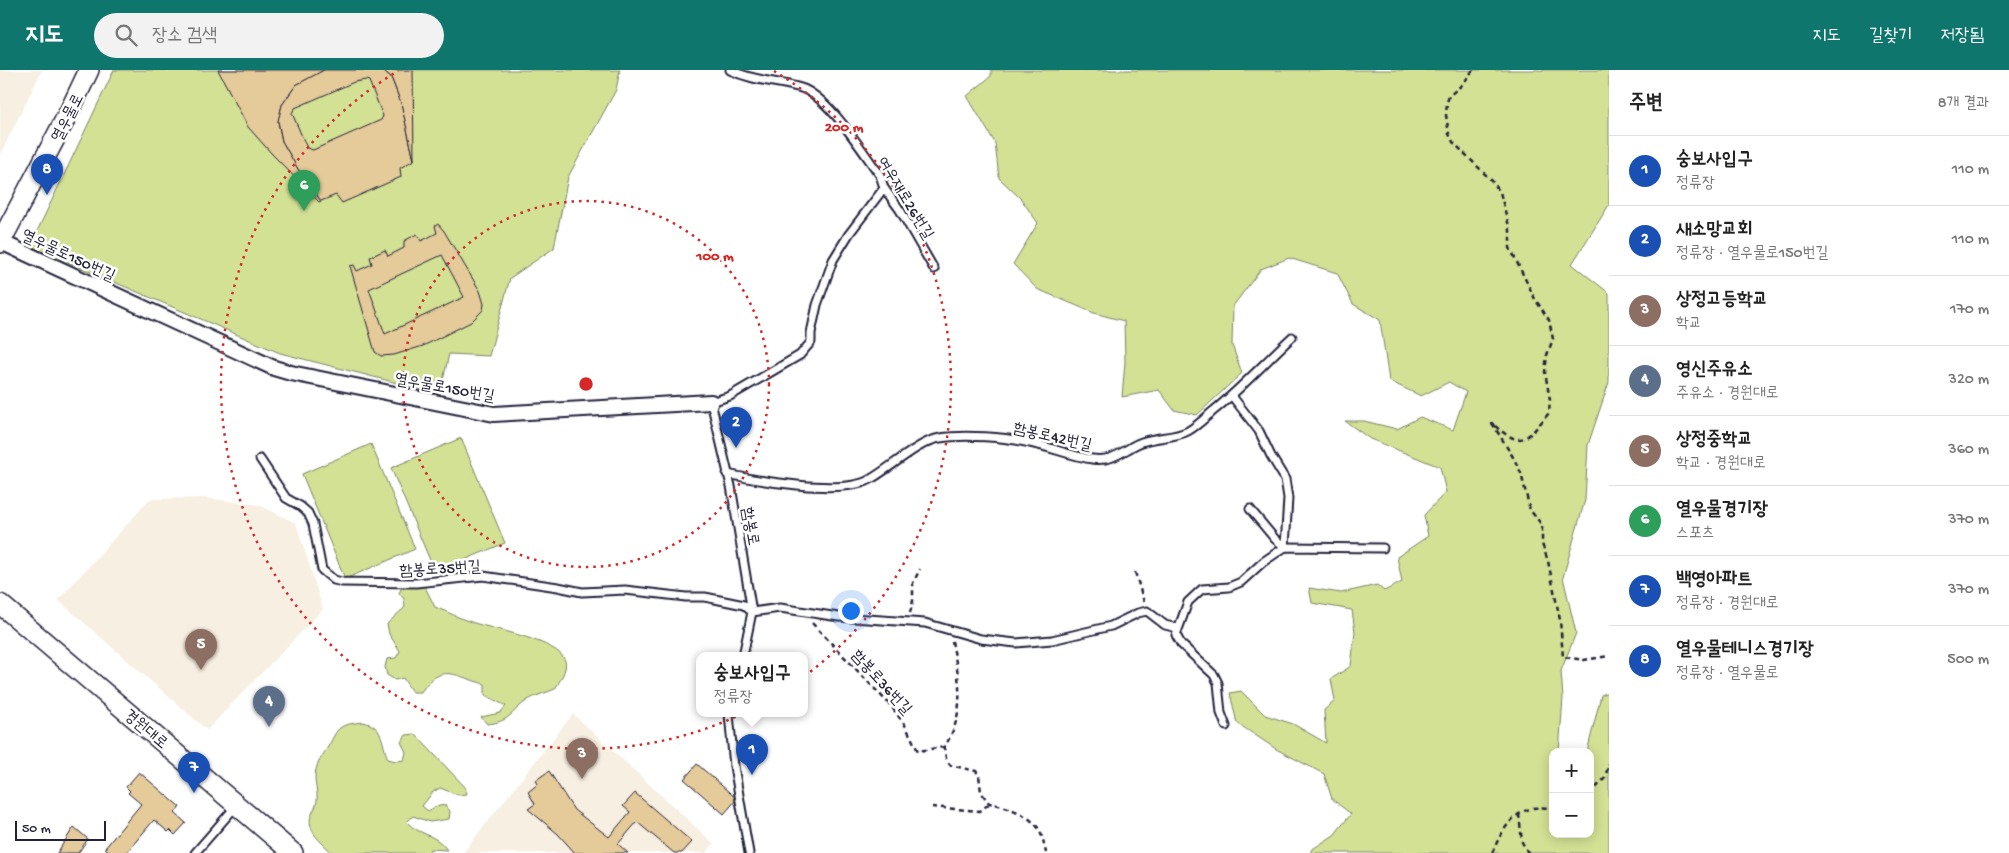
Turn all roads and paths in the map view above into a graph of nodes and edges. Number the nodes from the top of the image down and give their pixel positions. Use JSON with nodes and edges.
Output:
{"nodes":[{"id":1,"x":89,"y":70,"type":"edge"},
{"id":2,"x":730,"y":70,"type":"edge"},
{"id":3,"x":1473,"y":70,"type":"edge"},
{"id":4,"x":884,"y":188,"type":"junction"},
{"id":5,"x":0,"y":242,"type":"edge"},
{"id":6,"x":934,"y":269,"type":"dead end"},
{"id":7,"x":1292,"y":337,"type":"dead end"},
{"id":8,"x":1232,"y":396,"type":"junction"},
{"id":9,"x":711,"y":402,"type":"junction"},
{"id":10,"x":260,"y":459,"type":"dead end"},
{"id":11,"x":727,"y":474,"type":"junction"},
{"id":12,"x":1250,"y":509,"type":"dead end"},
{"id":13,"x":1285,"y":547,"type":"junction"},
{"id":14,"x":1383,"y":548,"type":"dead end"},
{"id":15,"x":920,"y":569,"type":"dead end"},
{"id":16,"x":1135,"y":572,"type":"dead end"},
{"id":17,"x":0,"y":604,"type":"edge"},
{"id":18,"x":1147,"y":611,"type":"junction"},
{"id":19,"x":752,"y":612,"type":"junction"},
{"id":20,"x":807,"y":612,"type":"junction"},
{"id":21,"x":908,"y":622,"type":"junction"},
{"id":22,"x":1177,"y":628,"type":"junction"},
{"id":23,"x":950,"y":629,"type":"junction"},
{"id":24,"x":744,"y":652,"type":"edge"},
{"id":25,"x":1609,"y":656,"type":"edge"},
{"id":26,"x":729,"y":717,"type":"edge"},
{"id":27,"x":1226,"y":726,"type":"dead end"},
{"id":28,"x":944,"y":747,"type":"junction"},
{"id":29,"x":1609,"y":763,"type":"edge"},
{"id":30,"x":1591,"y":793,"type":"edge"},
{"id":31,"x":990,"y":803,"type":"junction"},
{"id":32,"x":238,"y":804,"type":"junction"},
{"id":33,"x":932,"y":807,"type":"dead end"},
{"id":34,"x":1549,"y":808,"type":"edge"},
{"id":35,"x":1519,"y":814,"type":"junction"},
{"id":36,"x":195,"y":853,"type":"edge"},
{"id":37,"x":293,"y":853,"type":"edge"},
{"id":38,"x":749,"y":853,"type":"edge"},
{"id":39,"x":1046,"y":853,"type":"edge"},
{"id":40,"x":1492,"y":853,"type":"edge"},
{"id":41,"x":1528,"y":853,"type":"edge"}],
"edges":[{"from":1,"to":5,"type":"main road","name":"열우물로"},
{"from":2,"to":4,"type":"lane","name":"여우재로26번길"},
{"from":3,"to":25,"type":"path"},
{"from":4,"to":6,"type":"lane","name":"여우재로26번길"},
{"from":4,"to":9,"type":"lane","name":"열우물로150번길"},
{"from":5,"to":9,"type":"street","name":"열우물로150번길"},
{"from":7,"to":8,"type":"lane","name":"함봉로42번길"},
{"from":8,"to":11,"type":"lane","name":"함봉로42번길"},
{"from":8,"to":13,"type":"lane"},
{"from":9,"to":11,"type":"lane","name":"함봉로"},
{"from":10,"to":19,"type":"lane","name":"함봉로35번길"},
{"from":11,"to":19,"type":"lane","name":"함봉로"},
{"from":12,"to":13,"type":"lane"},
{"from":13,"to":14,"type":"lane"},
{"from":13,"to":22,"type":"lane"},
{"from":15,"to":21,"type":"path"},
{"from":16,"to":18,"type":"path"},
{"from":17,"to":32,"type":"main road","name":"경원대로"},
{"from":18,"to":22,"type":"lane"},
{"from":18,"to":23,"type":"lane"},
{"from":19,"to":20,"type":"lane"},
{"from":19,"to":24,"type":"lane","name":"함봉로"},
{"from":20,"to":21,"type":"lane"},
{"from":20,"to":28,"type":"path","name":"함봉로36번길"},
{"from":21,"to":23,"type":"lane"},
{"from":22,"to":27,"type":"lane"},
{"from":23,"to":28,"type":"path"},
{"from":26,"to":38,"type":"lane"},
{"from":28,"to":31,"type":"path"},
{"from":29,"to":30,"type":"path"},
{"from":31,"to":33,"type":"path"},
{"from":31,"to":39,"type":"path"},
{"from":32,"to":36,"type":"lane"},
{"from":32,"to":37,"type":"main road","name":"경원대로"},
{"from":34,"to":35,"type":"path"},
{"from":35,"to":40,"type":"path"},
{"from":35,"to":41,"type":"path"}]}
